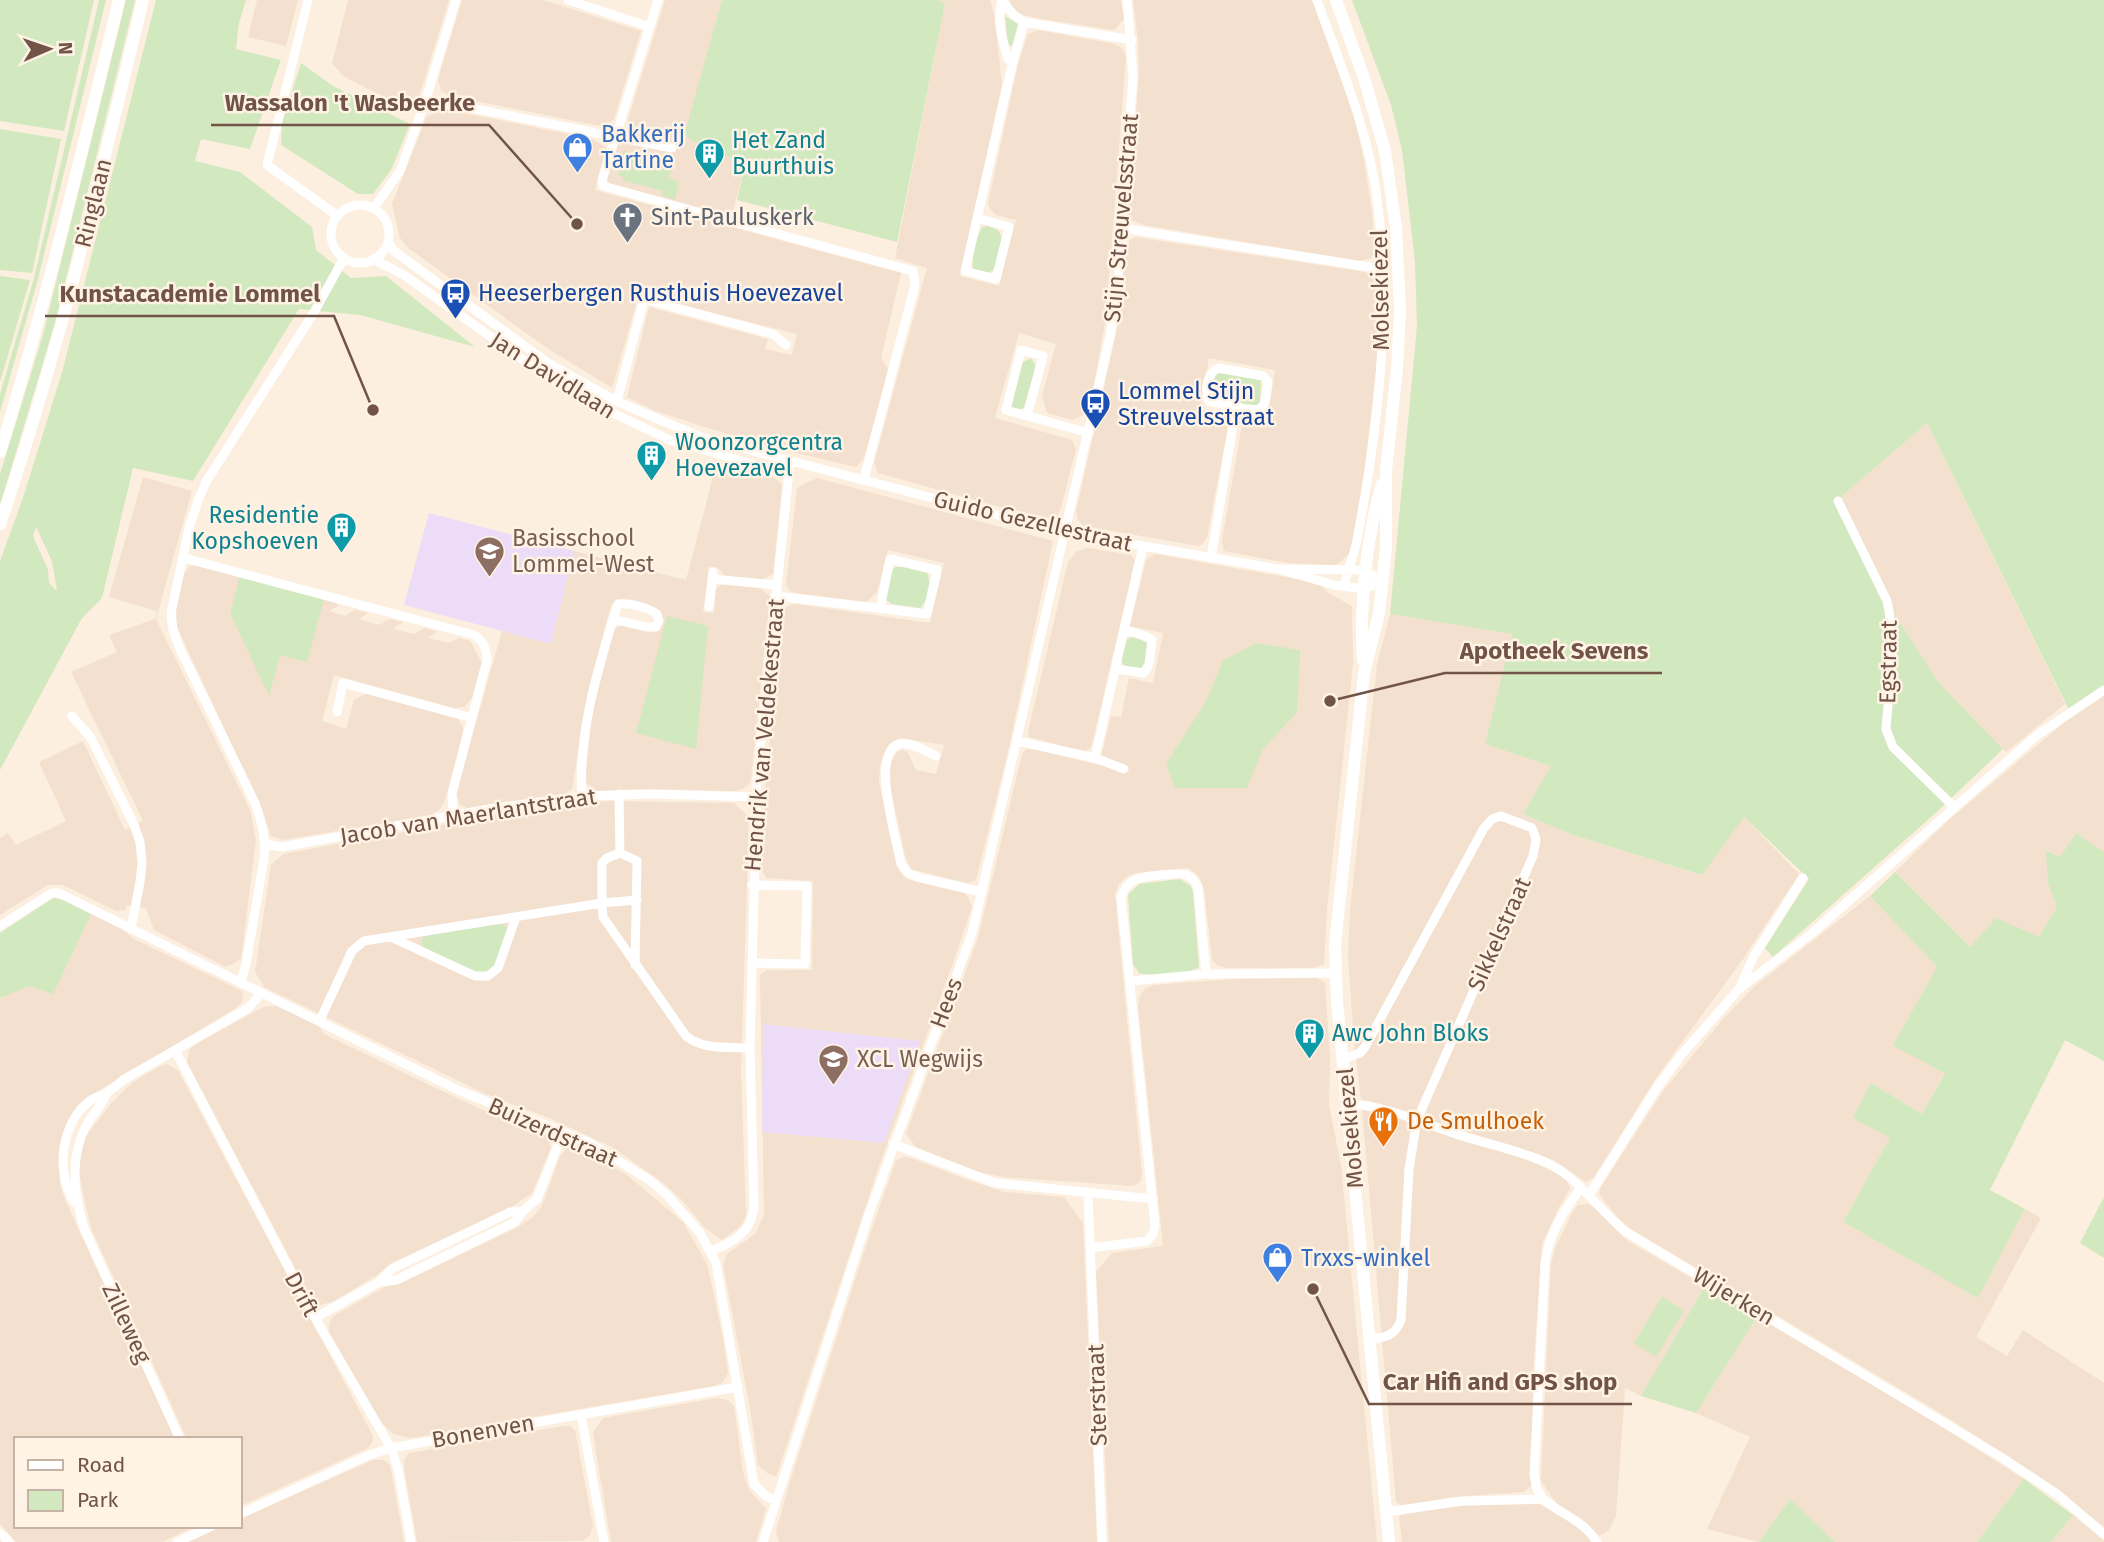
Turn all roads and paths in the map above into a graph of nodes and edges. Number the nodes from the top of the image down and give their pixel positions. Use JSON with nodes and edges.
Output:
{"nodes":[{"id":1,"x":119,"y":0,"type":"edge"},
{"id":2,"x":143,"y":0,"type":"edge"},
{"id":3,"x":308,"y":0,"type":"edge"},
{"id":4,"x":457,"y":0,"type":"edge"},
{"id":5,"x":568,"y":0,"type":"edge"},
{"id":6,"x":658,"y":0,"type":"edge"},
{"id":7,"x":1127,"y":0,"type":"edge"},
{"id":8,"x":1317,"y":0,"type":"edge"},
{"id":9,"x":1336,"y":0,"type":"edge"},
{"id":10,"x":1001,"y":1,"type":"edge"},
{"id":11,"x":1024,"y":22,"type":"junction"},
{"id":12,"x":650,"y":27,"type":"junction"},
{"id":13,"x":1132,"y":40,"type":"junction"},
{"id":14,"x":1013,"y":61,"type":"junction"},
{"id":15,"x":426,"y":99,"type":"junction"},
{"id":16,"x":615,"y":136,"type":"junction"},
{"id":17,"x":672,"y":148,"type":"dead end"},
{"id":18,"x":374,"y":208,"type":"junction"},
{"id":19,"x":338,"y":216,"type":"junction"},
{"id":20,"x":978,"y":218,"type":"junction"},
{"id":21,"x":1121,"y":228,"type":"junction"},
{"id":22,"x":388,"y":241,"type":"junction"},
{"id":23,"x":344,"y":258,"type":"junction"},
{"id":24,"x":373,"y":259,"type":"junction"},
{"id":25,"x":1382,"y":269,"type":"junction"},
{"id":26,"x":432,"y":278,"type":"junction"},
{"id":27,"x":424,"y":289,"type":"junction"},
{"id":28,"x":505,"y":332,"type":"junction"},
{"id":29,"x":497,"y":342,"type":"junction"},
{"id":30,"x":786,"y":345,"type":"dead end"},
{"id":31,"x":617,"y":401,"type":"junction"},
{"id":32,"x":1236,"y":407,"type":"junction"},
{"id":33,"x":1027,"y":416,"type":"junction"},
{"id":34,"x":1089,"y":433,"type":"junction"},
{"id":35,"x":703,"y":438,"type":"junction"},
{"id":36,"x":699,"y":450,"type":"junction"},
{"id":37,"x":0,"y":452,"type":"edge"},
{"id":38,"x":790,"y":462,"type":"junction"},
{"id":39,"x":1386,"y":470,"type":"junction"},
{"id":40,"x":787,"y":474,"type":"junction"},
{"id":41,"x":864,"y":479,"type":"junction"},
{"id":42,"x":1838,"y":501,"type":"dead end"},
{"id":43,"x":0,"y":524,"type":"edge"},
{"id":44,"x":1066,"y":533,"type":"junction"},
{"id":45,"x":1143,"y":546,"type":"junction"},
{"id":46,"x":184,"y":558,"type":"junction"},
{"id":47,"x":1212,"y":558,"type":"junction"},
{"id":48,"x":1279,"y":569,"type":"junction"},
{"id":49,"x":1348,"y":569,"type":"junction"},
{"id":50,"x":1367,"y":570,"type":"junction"},
{"id":51,"x":1382,"y":581,"type":"junction"},
{"id":52,"x":777,"y":585,"type":"junction"},
{"id":53,"x":1344,"y":586,"type":"junction"},
{"id":54,"x":1365,"y":589,"type":"junction"},
{"id":55,"x":775,"y":596,"type":"junction"},
{"id":56,"x":709,"y":607,"type":"dead end"},
{"id":57,"x":880,"y":608,"type":"junction"},
{"id":58,"x":613,"y":619,"type":"junction"},
{"id":59,"x":1125,"y":630,"type":"junction"},
{"id":60,"x":1116,"y":669,"type":"junction"},
{"id":61,"x":1364,"y":673,"type":"junction"},
{"id":62,"x":2104,"y":690,"type":"edge"},
{"id":63,"x":337,"y":712,"type":"dead end"},
{"id":64,"x":72,"y":716,"type":"dead end"},
{"id":65,"x":472,"y":718,"type":"junction"},
{"id":66,"x":1018,"y":741,"type":"junction"},
{"id":67,"x":936,"y":757,"type":"dead end"},
{"id":68,"x":1096,"y":758,"type":"junction"},
{"id":69,"x":1124,"y":769,"type":"dead end"},
{"id":70,"x":620,"y":794,"type":"junction"},
{"id":71,"x":582,"y":796,"type":"junction"},
{"id":72,"x":756,"y":797,"type":"junction"},
{"id":73,"x":1954,"y":807,"type":"junction"},
{"id":74,"x":453,"y":817,"type":"junction"},
{"id":75,"x":265,"y":844,"type":"junction"},
{"id":76,"x":620,"y":853,"type":"junction"},
{"id":77,"x":1803,"y":878,"type":"dead end"},
{"id":78,"x":752,"y":885,"type":"junction"},
{"id":79,"x":982,"y":892,"type":"junction"},
{"id":80,"x":637,"y":900,"type":"junction"},
{"id":81,"x":602,"y":903,"type":"junction"},
{"id":82,"x":516,"y":918,"type":"junction"},
{"id":83,"x":0,"y":926,"type":"edge"},
{"id":84,"x":131,"y":929,"type":"junction"},
{"id":85,"x":393,"y":938,"type":"junction"},
{"id":86,"x":752,"y":963,"type":"junction"},
{"id":87,"x":635,"y":965,"type":"junction"},
{"id":88,"x":1335,"y":973,"type":"junction"},
{"id":89,"x":1206,"y":974,"type":"junction"},
{"id":90,"x":1130,"y":981,"type":"junction"},
{"id":91,"x":241,"y":982,"type":"junction"},
{"id":92,"x":1739,"y":989,"type":"junction"},
{"id":93,"x":262,"y":993,"type":"junction"},
{"id":94,"x":320,"y":1020,"type":"junction"},
{"id":95,"x":750,"y":1048,"type":"junction"},
{"id":96,"x":175,"y":1050,"type":"junction"},
{"id":97,"x":1343,"y":1059,"type":"junction"},
{"id":98,"x":1347,"y":1104,"type":"junction"},
{"id":99,"x":1417,"y":1120,"type":"junction"},
{"id":100,"x":563,"y":1132,"type":"junction"},
{"id":101,"x":893,"y":1144,"type":"junction"},
{"id":102,"x":1585,"y":1192,"type":"junction"},
{"id":103,"x":1088,"y":1193,"type":"junction"},
{"id":104,"x":1153,"y":1199,"type":"junction"},
{"id":105,"x":1090,"y":1248,"type":"junction"},
{"id":106,"x":711,"y":1251,"type":"junction"},
{"id":107,"x":315,"y":1318,"type":"junction"},
{"id":108,"x":1369,"y":1339,"type":"junction"},
{"id":109,"x":738,"y":1387,"type":"junction"},
{"id":110,"x":581,"y":1415,"type":"junction"},
{"id":111,"x":179,"y":1437,"type":"edge"},
{"id":112,"x":391,"y":1448,"type":"junction"},
{"id":113,"x":1543,"y":1499,"type":"junction"},
{"id":114,"x":776,"y":1501,"type":"junction"},
{"id":115,"x":1386,"y":1512,"type":"junction"},
{"id":116,"x":242,"y":1513,"type":"edge"},
{"id":117,"x":208,"y":1528,"type":"edge"},
{"id":118,"x":0,"y":1534,"type":"edge"},
{"id":119,"x":2104,"y":1534,"type":"edge"},
{"id":120,"x":9,"y":1542,"type":"edge"},
{"id":121,"x":177,"y":1542,"type":"edge"},
{"id":122,"x":411,"y":1542,"type":"edge"},
{"id":123,"x":604,"y":1542,"type":"edge"},
{"id":124,"x":763,"y":1542,"type":"edge"},
{"id":125,"x":1102,"y":1542,"type":"edge"},
{"id":126,"x":1389,"y":1542,"type":"edge"},
{"id":127,"x":1597,"y":1542,"type":"edge"}],
"edges":[{"from":1,"to":37,"type":"main road","name":"Ringlaan"},
{"from":2,"to":43,"type":"main road","name":"Ringlaan"},
{"from":3,"to":19,"type":"street"},
{"from":4,"to":15,"type":"street"},
{"from":5,"to":12,"type":"street"},
{"from":6,"to":12,"type":"street"},
{"from":7,"to":13,"type":"street","name":"Stijn Streuvelsstraat"},
{"from":8,"to":25,"type":"street","name":"Molsekiezel"},
{"from":9,"to":39,"type":"main road","name":"Molsekiezel"},
{"from":10,"to":11,"type":"street"},
{"from":10,"to":14,"type":"street"},
{"from":11,"to":13,"type":"street"},
{"from":11,"to":14,"type":"street"},
{"from":12,"to":16,"type":"street"},
{"from":13,"to":21,"type":"street","name":"Stijn Streuvelsstraat"},
{"from":14,"to":20,"type":"street"},
{"from":15,"to":16,"type":"street"},
{"from":15,"to":18,"type":"street"},
{"from":16,"to":17,"type":"street"},
{"from":16,"to":41,"type":"street"},
{"from":18,"to":19,"type":"street"},
{"from":18,"to":22,"type":"street"},
{"from":19,"to":23,"type":"street"},
{"from":20,"to":20,"type":"street"},
{"from":21,"to":25,"type":"street"},
{"from":21,"to":34,"type":"street","name":"Stijn Streuvelsstraat"},
{"from":22,"to":24,"type":"street"},
{"from":22,"to":26,"type":"street","name":"Jan Davidlaan"},
{"from":23,"to":24,"type":"street"},
{"from":23,"to":46,"type":"street"},
{"from":24,"to":27,"type":"street","name":"Jan Davidlaan"},
{"from":25,"to":49,"type":"street","name":"Molsekiezel"},
{"from":26,"to":27,"type":"street"},
{"from":26,"to":28,"type":"street","name":"Jan Davidlaan"},
{"from":27,"to":29,"type":"street","name":"Jan Davidlaan"},
{"from":28,"to":29,"type":"street"},
{"from":28,"to":31,"type":"street","name":"Jan Davidlaan"},
{"from":29,"to":36,"type":"street","name":"Jan Davidlaan"},
{"from":30,"to":31,"type":"street","name":"Jan Davidlaan"},
{"from":31,"to":35,"type":"street","name":"Jan Davidlaan"},
{"from":32,"to":32,"type":"street"},
{"from":32,"to":47,"type":"street"},
{"from":33,"to":33,"type":"street"},
{"from":33,"to":34,"type":"street"},
{"from":34,"to":44,"type":"street","name":"Stijn Streuvelsstraat"},
{"from":35,"to":36,"type":"street"},
{"from":35,"to":38,"type":"street","name":"Jan Davidlaan"},
{"from":36,"to":40,"type":"street","name":"Jan Davidlaan"},
{"from":38,"to":40,"type":"street","name":"Hendrik van Veldekestraat"},
{"from":38,"to":41,"type":"street","name":"Guido Gezellestraat"},
{"from":39,"to":50,"type":"main road","name":"Molsekiezel"},
{"from":39,"to":51,"type":"main road","name":"Molsekiezel"},
{"from":40,"to":52,"type":"street","name":"Hendrik van Veldekestraat"},
{"from":41,"to":44,"type":"street","name":"Guido Gezellestraat"},
{"from":42,"to":73,"type":"street","name":"Egstraat"},
{"from":44,"to":45,"type":"street","name":"Guido Gezellestraat"},
{"from":44,"to":66,"type":"street","name":"Hees"},
{"from":45,"to":47,"type":"street","name":"Guido Gezellestraat"},
{"from":45,"to":59,"type":"street"},
{"from":46,"to":65,"type":"street"},
{"from":46,"to":75,"type":"street"},
{"from":47,"to":48,"type":"street","name":"Guido Gezellestraat"},
{"from":48,"to":49,"type":"street","name":"Guido Gezellestraat"},
{"from":48,"to":53,"type":"street","name":"Guido Gezellestraat"},
{"from":49,"to":50,"type":"street","name":"Guido Gezellestraat"},
{"from":49,"to":53,"type":"street","name":"Molsekiezel"},
{"from":50,"to":51,"type":"street"},
{"from":50,"to":54,"type":"main road","name":"Molsekiezel"},
{"from":51,"to":54,"type":"street"},
{"from":51,"to":61,"type":"main road","name":"Molsekiezel"},
{"from":52,"to":55,"type":"street","name":"Hendrik van Veldekestraat"},
{"from":52,"to":56,"type":"street","name":"Hendrik van Veldekestraat"},
{"from":53,"to":54,"type":"street","name":"Guido Gezellestraat"},
{"from":54,"to":61,"type":"main road","name":"Molsekiezel"},
{"from":55,"to":57,"type":"street"},
{"from":55,"to":72,"type":"street","name":"Hendrik van Veldekestraat"},
{"from":57,"to":57,"type":"street"},
{"from":58,"to":58,"type":"street"},
{"from":58,"to":71,"type":"street"},
{"from":59,"to":60,"type":"street"},
{"from":59,"to":60,"type":"street"},
{"from":60,"to":68,"type":"street"},
{"from":61,"to":88,"type":"main road","name":"Molsekiezel"},
{"from":62,"to":73,"type":"street"},
{"from":63,"to":65,"type":"street"},
{"from":64,"to":84,"type":"street"},
{"from":65,"to":74,"type":"street"},
{"from":66,"to":68,"type":"street"},
{"from":66,"to":79,"type":"street","name":"Hees"},
{"from":67,"to":79,"type":"street"},
{"from":68,"to":69,"type":"street"},
{"from":70,"to":71,"type":"street","name":"Jacob van Maerlantstraat"},
{"from":70,"to":72,"type":"street","name":"Jacob van Maerlantstraat"},
{"from":70,"to":76,"type":"street"},
{"from":71,"to":74,"type":"street","name":"Jacob van Maerlantstraat"},
{"from":72,"to":78,"type":"street","name":"Hendrik van Veldekestraat"},
{"from":73,"to":92,"type":"street"},
{"from":74,"to":75,"type":"street","name":"Jacob van Maerlantstraat"},
{"from":75,"to":91,"type":"street"},
{"from":76,"to":80,"type":"street"},
{"from":76,"to":81,"type":"street"},
{"from":77,"to":92,"type":"street"},
{"from":78,"to":86,"type":"street","name":"Hendrik van Veldekestraat"},
{"from":78,"to":86,"type":"street","name":"Hendrik van Veldekestraat"},
{"from":79,"to":101,"type":"street","name":"Hees"},
{"from":80,"to":81,"type":"street"},
{"from":80,"to":87,"type":"street"},
{"from":81,"to":82,"type":"street"},
{"from":81,"to":87,"type":"street"},
{"from":82,"to":85,"type":"street"},
{"from":82,"to":85,"type":"street"},
{"from":83,"to":84,"type":"street","name":"Buizerdstraat"},
{"from":84,"to":91,"type":"street","name":"Buizerdstraat"},
{"from":85,"to":94,"type":"street"},
{"from":86,"to":95,"type":"street","name":"Hendrik van Veldekestraat"},
{"from":87,"to":95,"type":"street"},
{"from":88,"to":89,"type":"street"},
{"from":88,"to":97,"type":"main road","name":"Molsekiezel"},
{"from":89,"to":90,"type":"street"},
{"from":89,"to":90,"type":"street"},
{"from":90,"to":104,"type":"street"},
{"from":91,"to":93,"type":"street","name":"Buizerdstraat"},
{"from":92,"to":102,"type":"street"},
{"from":93,"to":94,"type":"street","name":"Buizerdstraat"},
{"from":93,"to":96,"type":"street","name":"Zilleweg"},
{"from":94,"to":100,"type":"street","name":"Buizerdstraat"},
{"from":95,"to":106,"type":"street","name":"Hendrik van Veldekestraat"},
{"from":96,"to":107,"type":"street","name":"Drift"},
{"from":96,"to":111,"type":"street","name":"Zilleweg"},
{"from":97,"to":98,"type":"main road","name":"Molsekiezel"},
{"from":97,"to":99,"type":"street","name":"Sikkelstraat"},
{"from":98,"to":99,"type":"street","name":"Wijerken"},
{"from":98,"to":108,"type":"main road","name":"Molsekiezel"},
{"from":99,"to":102,"type":"street","name":"Wijerken"},
{"from":99,"to":108,"type":"street","name":"Sikkelstraat"},
{"from":100,"to":106,"type":"street","name":"Buizerdstraat"},
{"from":100,"to":107,"type":"street"},
{"from":101,"to":103,"type":"street"},
{"from":101,"to":114,"type":"street","name":"Hees"},
{"from":102,"to":113,"type":"street"},
{"from":102,"to":119,"type":"street","name":"Wijerken"},
{"from":103,"to":104,"type":"street"},
{"from":103,"to":105,"type":"street","name":"Sterstraat"},
{"from":104,"to":105,"type":"street"},
{"from":105,"to":125,"type":"street","name":"Sterstraat"},
{"from":106,"to":109,"type":"street","name":"Buizerdstraat"},
{"from":107,"to":112,"type":"street","name":"Drift"},
{"from":108,"to":115,"type":"main road","name":"Molsekiezel"},
{"from":109,"to":110,"type":"street","name":"Bonenven"},
{"from":109,"to":114,"type":"street","name":"Buizerdstraat"},
{"from":110,"to":112,"type":"street","name":"Bonenven"},
{"from":110,"to":123,"type":"street"},
{"from":112,"to":116,"type":"street","name":"Bonenven"},
{"from":112,"to":122,"type":"street","name":"Drift"},
{"from":113,"to":115,"type":"street"},
{"from":113,"to":127,"type":"street"},
{"from":114,"to":124,"type":"street","name":"Hees"},
{"from":115,"to":126,"type":"main road","name":"Molsekiezel"},
{"from":117,"to":121,"type":"street"},
{"from":118,"to":120,"type":"street"}]}
